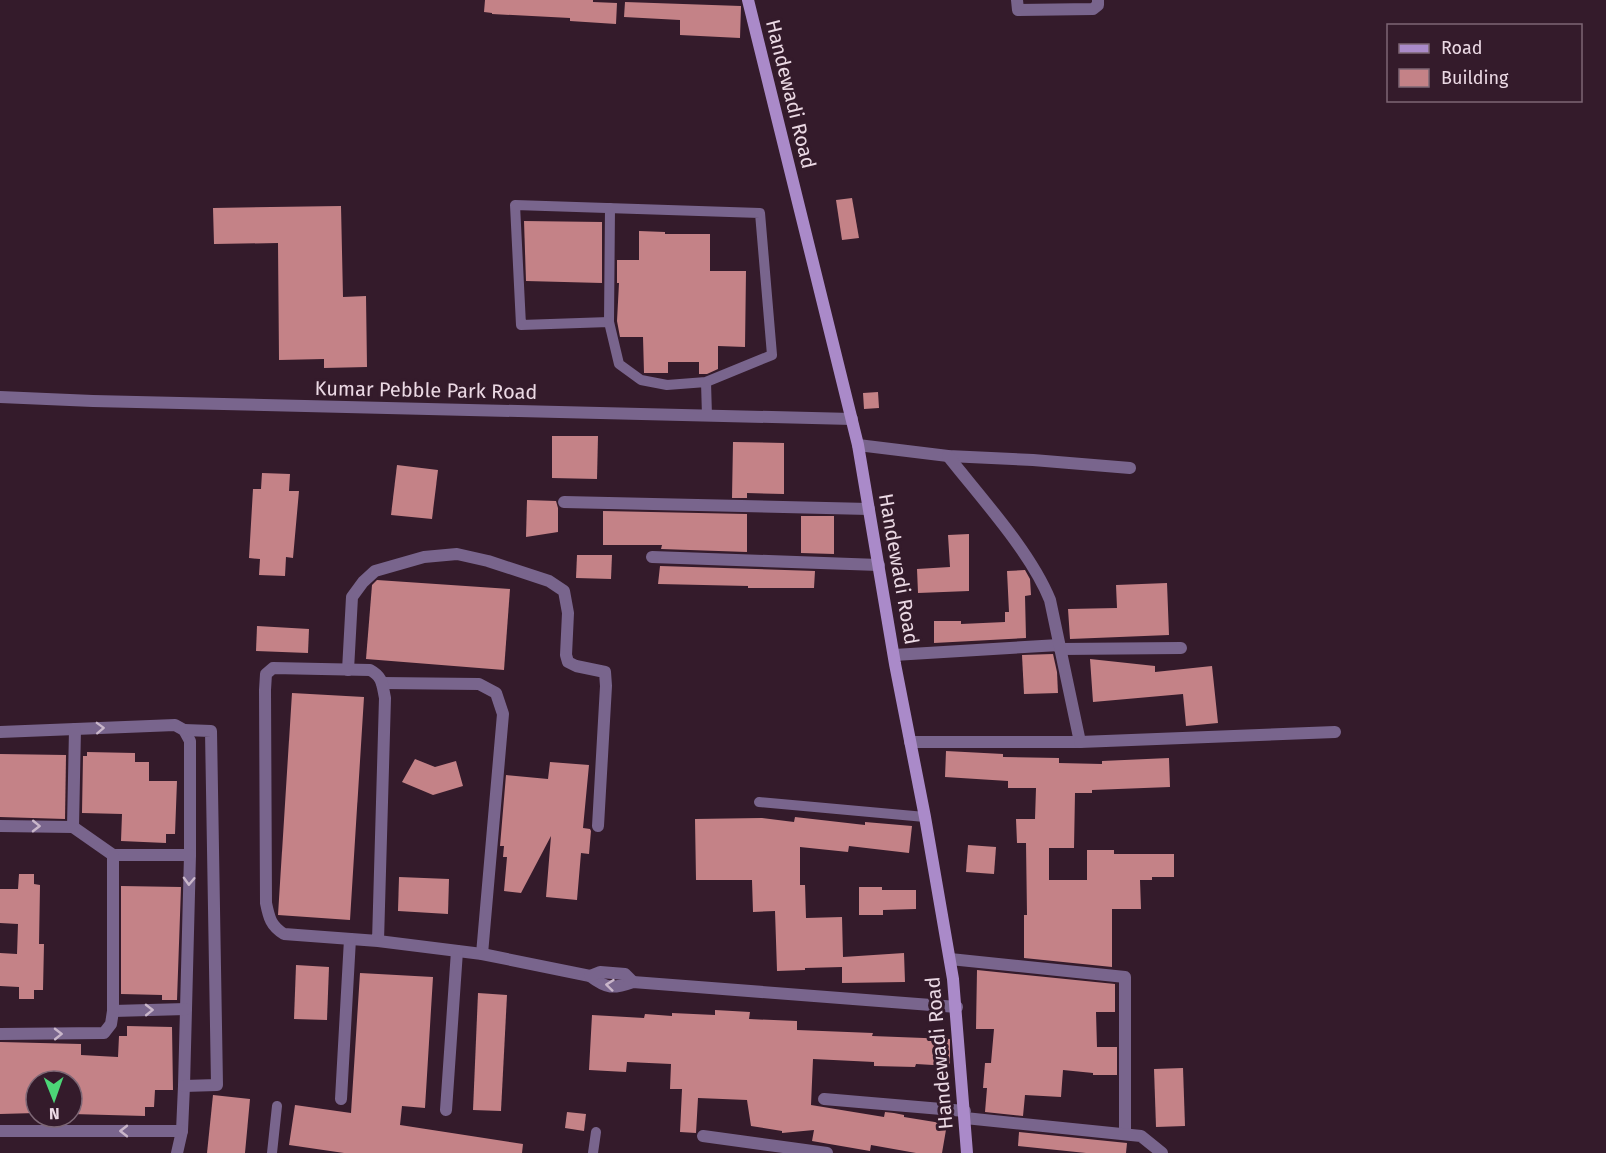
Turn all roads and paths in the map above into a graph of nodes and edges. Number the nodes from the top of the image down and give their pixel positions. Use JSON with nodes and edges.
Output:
{"nodes":[{"id":1,"x":738,"y":0,"type":"edge"},
{"id":2,"x":748,"y":0,"type":"edge"},
{"id":3,"x":1017,"y":0,"type":"edge"},
{"id":4,"x":1098,"y":0,"type":"edge"},
{"id":5,"x":610,"y":208,"type":"junction"},
{"id":6,"x":609,"y":322,"type":"junction"},
{"id":7,"x":706,"y":382,"type":"junction"},
{"id":8,"x":0,"y":397,"type":"edge"},
{"id":9,"x":707,"y":416,"type":"junction"},
{"id":10,"x":852,"y":419,"type":"junction"},
{"id":11,"x":858,"y":445,"type":"junction"},
{"id":12,"x":948,"y":456,"type":"junction"},
{"id":13,"x":1130,"y":468,"type":"dead end"},
{"id":14,"x":564,"y":502,"type":"dead end"},
{"id":15,"x":869,"y":509,"type":"junction"},
{"id":16,"x":652,"y":556,"type":"dead end"},
{"id":17,"x":879,"y":565,"type":"junction"},
{"id":18,"x":1060,"y":647,"type":"junction"},
{"id":19,"x":1181,"y":648,"type":"dead end"},
{"id":20,"x":894,"y":655,"type":"junction"},
{"id":21,"x":348,"y":670,"type":"junction"},
{"id":22,"x":382,"y":683,"type":"junction"},
{"id":23,"x":75,"y":729,"type":"junction"},
{"id":24,"x":184,"y":730,"type":"junction"},
{"id":25,"x":0,"y":732,"type":"edge"},
{"id":26,"x":1335,"y":732,"type":"dead end"},
{"id":27,"x":910,"y":742,"type":"junction"},
{"id":28,"x":1080,"y":742,"type":"junction"},
{"id":29,"x":759,"y":802,"type":"dead end"},
{"id":30,"x":925,"y":817,"type":"junction"},
{"id":31,"x":0,"y":826,"type":"edge"},
{"id":32,"x":598,"y":826,"type":"dead end"},
{"id":33,"x":73,"y":827,"type":"junction"},
{"id":34,"x":113,"y":855,"type":"junction"},
{"id":35,"x":190,"y":855,"type":"junction"},
{"id":36,"x":350,"y":939,"type":"junction"},
{"id":37,"x":378,"y":941,"type":"junction"},
{"id":38,"x":457,"y":951,"type":"junction"},
{"id":39,"x":482,"y":954,"type":"junction"},
{"id":40,"x":950,"y":959,"type":"junction"},
{"id":41,"x":957,"y":1007,"type":"junction"},
{"id":42,"x":186,"y":1010,"type":"junction"},
{"id":43,"x":113,"y":1011,"type":"junction"},
{"id":44,"x":0,"y":1034,"type":"edge"},
{"id":45,"x":184,"y":1086,"type":"junction"},
{"id":46,"x":340,"y":1099,"type":"dead end"},
{"id":47,"x":824,"y":1099,"type":"dead end"},
{"id":48,"x":277,"y":1106,"type":"dead end"},
{"id":49,"x":446,"y":1110,"type":"dead end"},
{"id":50,"x":965,"y":1115,"type":"junction"},
{"id":51,"x":0,"y":1131,"type":"edge"},
{"id":52,"x":182,"y":1131,"type":"junction"},
{"id":53,"x":596,"y":1132,"type":"dead end"},
{"id":54,"x":1125,"y":1134,"type":"junction"},
{"id":55,"x":702,"y":1136,"type":"dead end"},
{"id":56,"x":177,"y":1153,"type":"edge"},
{"id":57,"x":272,"y":1153,"type":"edge"},
{"id":58,"x":593,"y":1153,"type":"edge"},
{"id":59,"x":827,"y":1153,"type":"edge"},
{"id":60,"x":968,"y":1153,"type":"edge"},
{"id":61,"x":1162,"y":1153,"type":"edge"}],
"edges":[{"from":1,"to":2,"type":"street"},
{"from":2,"to":10,"type":"main road","name":"Handewadi Road"},
{"from":3,"to":4,"type":"street"},
{"from":5,"to":6,"type":"lane"},
{"from":5,"to":6,"type":"lane"},
{"from":5,"to":7,"type":"lane"},
{"from":6,"to":7,"type":"lane"},
{"from":7,"to":9,"type":"lane"},
{"from":8,"to":9,"type":"street","name":"Kumar Pebble Park Road"},
{"from":9,"to":10,"type":"street","name":"Kumar Pebble Park Road"},
{"from":10,"to":11,"type":"main road","name":"Handewadi Road"},
{"from":11,"to":12,"type":"street"},
{"from":11,"to":15,"type":"main road","name":"Handewadi Road"},
{"from":12,"to":13,"type":"street"},
{"from":12,"to":18,"type":"street"},
{"from":14,"to":15,"type":"street"},
{"from":15,"to":17,"type":"main road","name":"Handewadi Road"},
{"from":16,"to":17,"type":"street"},
{"from":17,"to":20,"type":"main road","name":"Handewadi Road"},
{"from":18,"to":19,"type":"street"},
{"from":18,"to":20,"type":"street"},
{"from":18,"to":28,"type":"street"},
{"from":20,"to":27,"type":"main road","name":"Handewadi Road"},
{"from":21,"to":22,"type":"street"},
{"from":21,"to":32,"type":"street"},
{"from":21,"to":36,"type":"street"},
{"from":22,"to":37,"type":"street"},
{"from":22,"to":39,"type":"street"},
{"from":23,"to":24,"type":"street","one_way":true},
{"from":23,"to":25,"type":"street"},
{"from":23,"to":33,"type":"street"},
{"from":24,"to":35,"type":"street"},
{"from":24,"to":45,"type":"street"},
{"from":26,"to":28,"type":"street"},
{"from":27,"to":28,"type":"street"},
{"from":27,"to":30,"type":"main road","name":"Handewadi Road"},
{"from":29,"to":30,"type":"lane"},
{"from":30,"to":40,"type":"main road","name":"Handewadi Road"},
{"from":31,"to":33,"type":"street","one_way":true},
{"from":33,"to":34,"type":"street"},
{"from":34,"to":35,"type":"street"},
{"from":34,"to":43,"type":"street"},
{"from":35,"to":42,"type":"street","one_way":true},
{"from":36,"to":37,"type":"street"},
{"from":36,"to":46,"type":"street"},
{"from":37,"to":38,"type":"street"},
{"from":38,"to":39,"type":"street"},
{"from":38,"to":49,"type":"street"},
{"from":39,"to":41,"type":"street"},
{"from":40,"to":41,"type":"main road","name":"Handewadi Road"},
{"from":40,"to":54,"type":"street"},
{"from":41,"to":50,"type":"main road","name":"Handewadi Road"},
{"from":43,"to":42,"type":"street","one_way":true},
{"from":42,"to":45,"type":"street"},
{"from":44,"to":43,"type":"street","one_way":true},
{"from":45,"to":52,"type":"street"},
{"from":47,"to":50,"type":"street"},
{"from":48,"to":57,"type":"lane"},
{"from":50,"to":54,"type":"street"},
{"from":50,"to":60,"type":"main road","name":"Handewadi Road"},
{"from":52,"to":51,"type":"street","one_way":true},
{"from":52,"to":56,"type":"street"},
{"from":53,"to":58,"type":"lane"},
{"from":54,"to":61,"type":"street"},
{"from":55,"to":59,"type":"street"}]}
